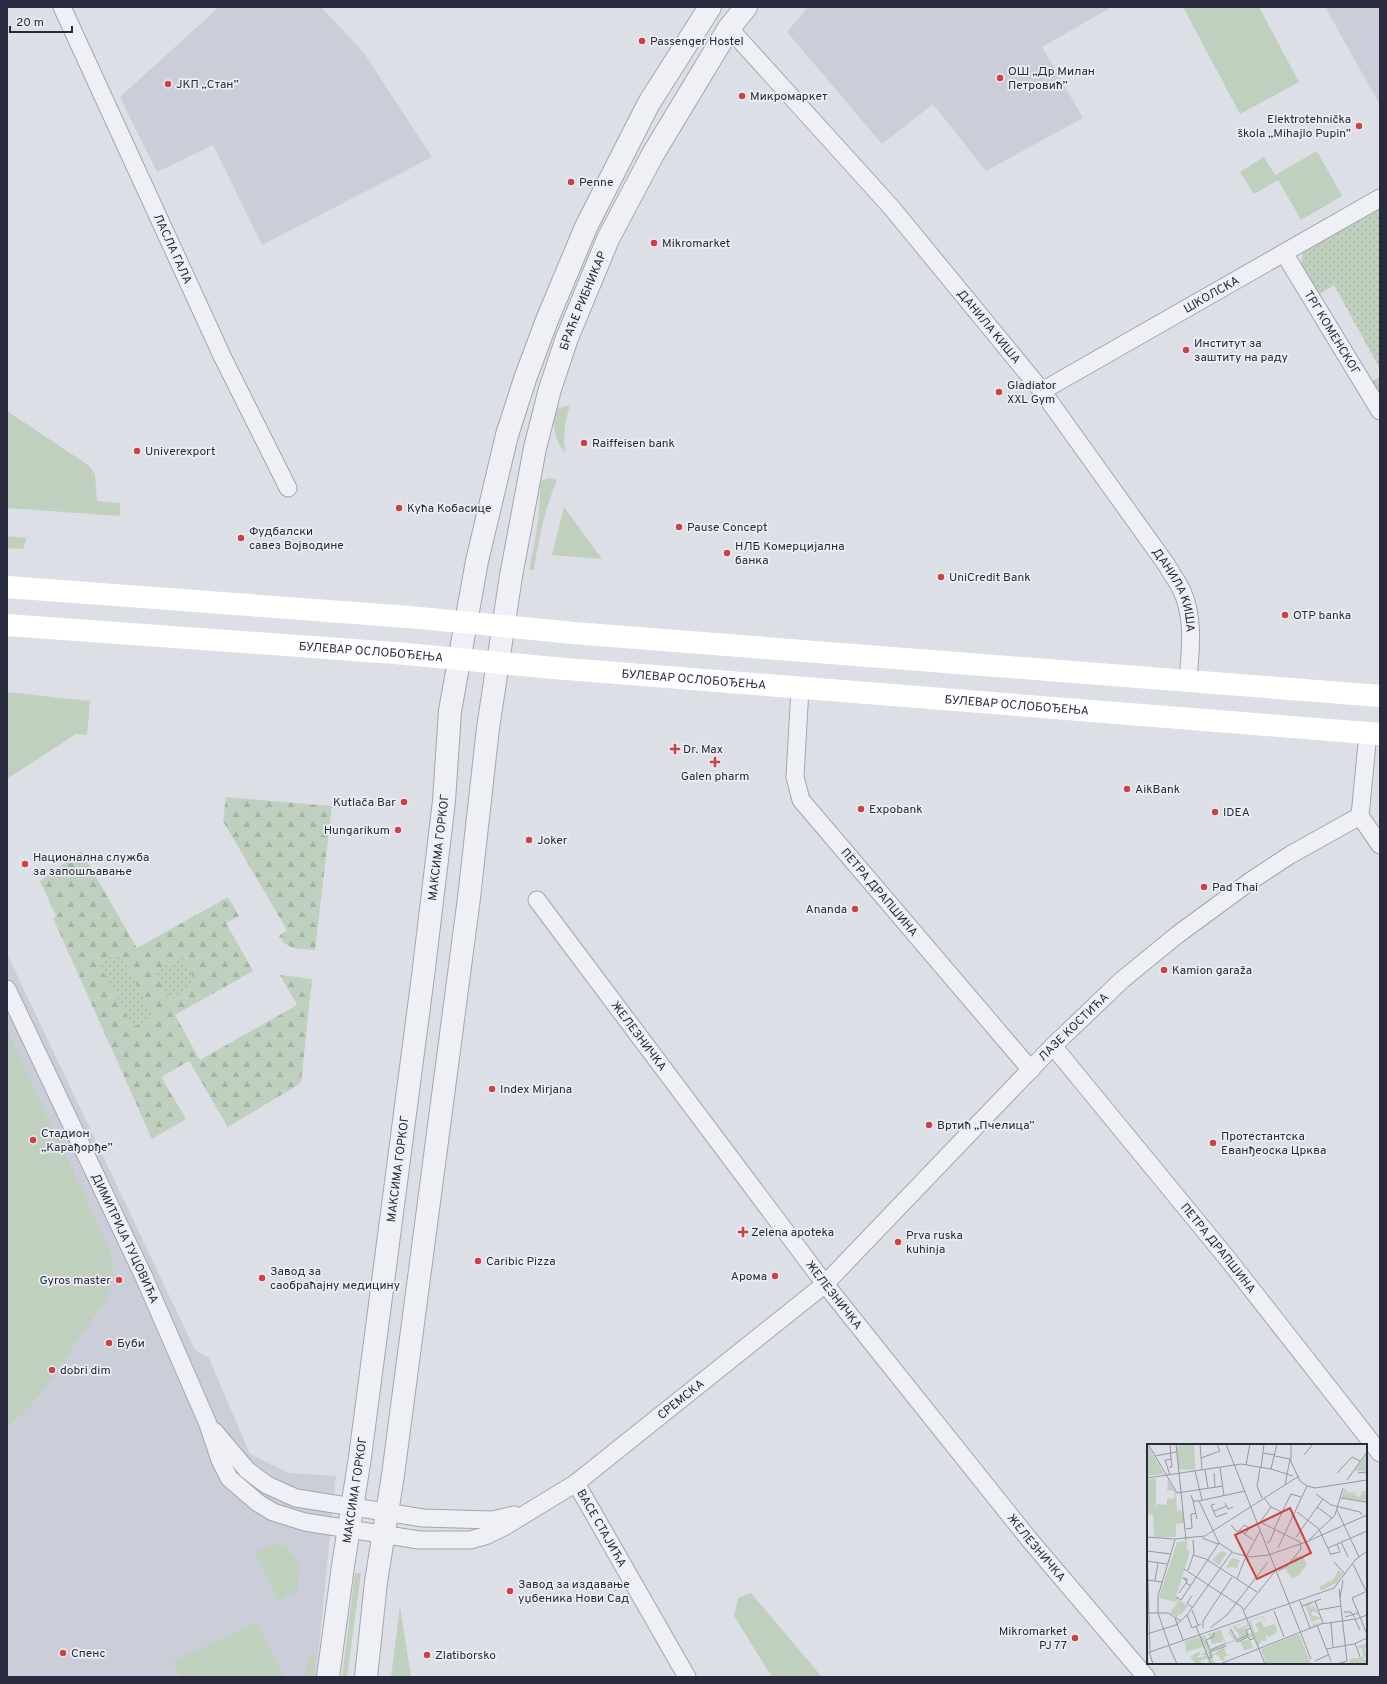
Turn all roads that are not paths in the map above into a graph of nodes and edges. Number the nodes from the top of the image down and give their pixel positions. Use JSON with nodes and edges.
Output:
{"nodes":[{"id":1,"x":62,"y":7,"type":"edge"},
{"id":2,"x":710,"y":7,"type":"edge"},
{"id":3,"x":746,"y":7,"type":"edge"},
{"id":4,"x":729,"y":28,"type":"junction"},
{"id":5,"x":1380,"y":198,"type":"edge"},
{"id":6,"x":1284,"y":253,"type":"junction"},
{"id":7,"x":1042,"y":391,"type":"junction"},
{"id":8,"x":1380,"y":411,"type":"edge"},
{"id":9,"x":288,"y":488,"type":"dead end"},
{"id":10,"x":7,"y":587,"type":"edge"},
{"id":11,"x":466,"y":623,"type":"junction"},
{"id":12,"x":7,"y":625,"type":"edge"},
{"id":13,"x":504,"y":626,"type":"junction"},
{"id":14,"x":460,"y":660,"type":"junction"},
{"id":15,"x":498,"y":663,"type":"junction"},
{"id":16,"x":1188,"y":681,"type":"junction"},
{"id":17,"x":800,"y":688,"type":"junction"},
{"id":18,"x":1380,"y":696,"type":"edge"},
{"id":19,"x":1374,"y":734,"type":"edge"},
{"id":20,"x":1360,"y":816,"type":"junction"},
{"id":21,"x":1380,"y":845,"type":"edge"},
{"id":22,"x":537,"y":900,"type":"dead end"},
{"id":23,"x":7,"y":990,"type":"edge"},
{"id":24,"x":1054,"y":1046,"type":"junction"},
{"id":25,"x":1031,"y":1070,"type":"junction"},
{"id":26,"x":825,"y":1284,"type":"junction"},
{"id":27,"x":208,"y":1424,"type":"junction"},
{"id":28,"x":1380,"y":1453,"type":"edge"},
{"id":29,"x":576,"y":1483,"type":"junction"},
{"id":30,"x":352,"y":1507,"type":"junction"},
{"id":31,"x":387,"y":1511,"type":"junction"},
{"id":32,"x":533,"y":1511,"type":"junction"},
{"id":33,"x":348,"y":1530,"type":"junction"},
{"id":34,"x":384,"y":1534,"type":"junction"},
{"id":35,"x":328,"y":1677,"type":"edge"},
{"id":36,"x":366,"y":1677,"type":"edge"},
{"id":37,"x":687,"y":1677,"type":"edge"},
{"id":38,"x":1146,"y":1677,"type":"edge"}],
"edges":[{"from":1,"to":9,"type":"street","name":"ЛАСЛА ГАЛА"},
{"from":2,"to":11,"type":"street","name":"БРАЋЕ РИБНИКАР"},
{"from":3,"to":4,"type":"street","name":"БРАЋЕ РИБНИКАР"},
{"from":4,"to":7,"type":"street","name":"ДАНИЛА КИША"},
{"from":4,"to":13,"type":"street","name":"БРАЋЕ РИБНИКАР"},
{"from":5,"to":6,"type":"street","name":"ШКОЛСКА"},
{"from":6,"to":7,"type":"street","name":"ШКОЛСКА"},
{"from":6,"to":8,"type":"street","name":"ТРГ КОМЕНСКОГ"},
{"from":7,"to":16,"type":"street","name":"ДАНИЛА КИША"},
{"from":10,"to":11,"type":"main road"},
{"from":11,"to":13,"type":"main road"},
{"from":11,"to":14,"type":"street","name":"БРАЋЕ РИБНИКАР"},
{"from":12,"to":14,"type":"main road","name":"БУЛЕВАР ОСЛОБОЂЕЊА"},
{"from":13,"to":15,"type":"street","name":"БРАЋЕ РИБНИКАР"},
{"from":13,"to":16,"type":"main road"},
{"from":14,"to":15,"type":"main road","name":"БУЛЕВАР ОСЛОБОЂЕЊА"},
{"from":14,"to":30,"type":"street","name":"МАКСИМА ГОРКОГ"},
{"from":15,"to":17,"type":"main road","name":"БУЛЕВАР ОСЛОБОЂЕЊА"},
{"from":15,"to":31,"type":"street"},
{"from":16,"to":18,"type":"main road"},
{"from":17,"to":19,"type":"main road","name":"БУЛЕВАР ОСЛОБОЂЕЊА"},
{"from":17,"to":25,"type":"street","name":"ПЕТРА ДРАПШИНА"},
{"from":19,"to":20,"type":"street"},
{"from":20,"to":21,"type":"street"},
{"from":20,"to":24,"type":"street","name":"ЛАЗЕ КОСТИЋА"},
{"from":22,"to":26,"type":"street","name":"ЖЕЛЕЗНИЧКА"},
{"from":23,"to":27,"type":"street","name":"ДИМИТРИЈА ТУЦОВИЋА"},
{"from":24,"to":25,"type":"street","name":"ЛАЗЕ КОСТИЋА"},
{"from":24,"to":28,"type":"street","name":"ПЕТРА ДРАПШИНА"},
{"from":25,"to":26,"type":"street","name":"ЛАЗЕ КОСТИЋА"},
{"from":26,"to":29,"type":"street","name":"СРЕМСКА"},
{"from":26,"to":38,"type":"street","name":"ЖЕЛЕЗНИЧКА"},
{"from":27,"to":30,"type":"street","name":"ДИМИТРИЈА ТУЦОВИЋА"},
{"from":27,"to":33,"type":"street","name":"ДИМИТРИЈА ТУЦОВИЋА"},
{"from":29,"to":32,"type":"street","name":"СРЕМСКА"},
{"from":29,"to":37,"type":"street","name":"ВАСЕ СТАЈИЋА"},
{"from":30,"to":31,"type":"street","name":"ДИМИТРИЈА ТУЦОВИЋА"},
{"from":30,"to":33,"type":"street","name":"МАКСИМА ГОРКОГ"},
{"from":31,"to":32,"type":"street","name":"СРЕМСКА"},
{"from":31,"to":34,"type":"street"},
{"from":32,"to":34,"type":"street","name":"СРЕМСКА"},
{"from":33,"to":34,"type":"street","name":"ДИМИТРИЈА ТУЦОВИЋА"},
{"from":33,"to":35,"type":"street","name":"МАКСИМА ГОРКОГ"},
{"from":34,"to":36,"type":"street"}]}
